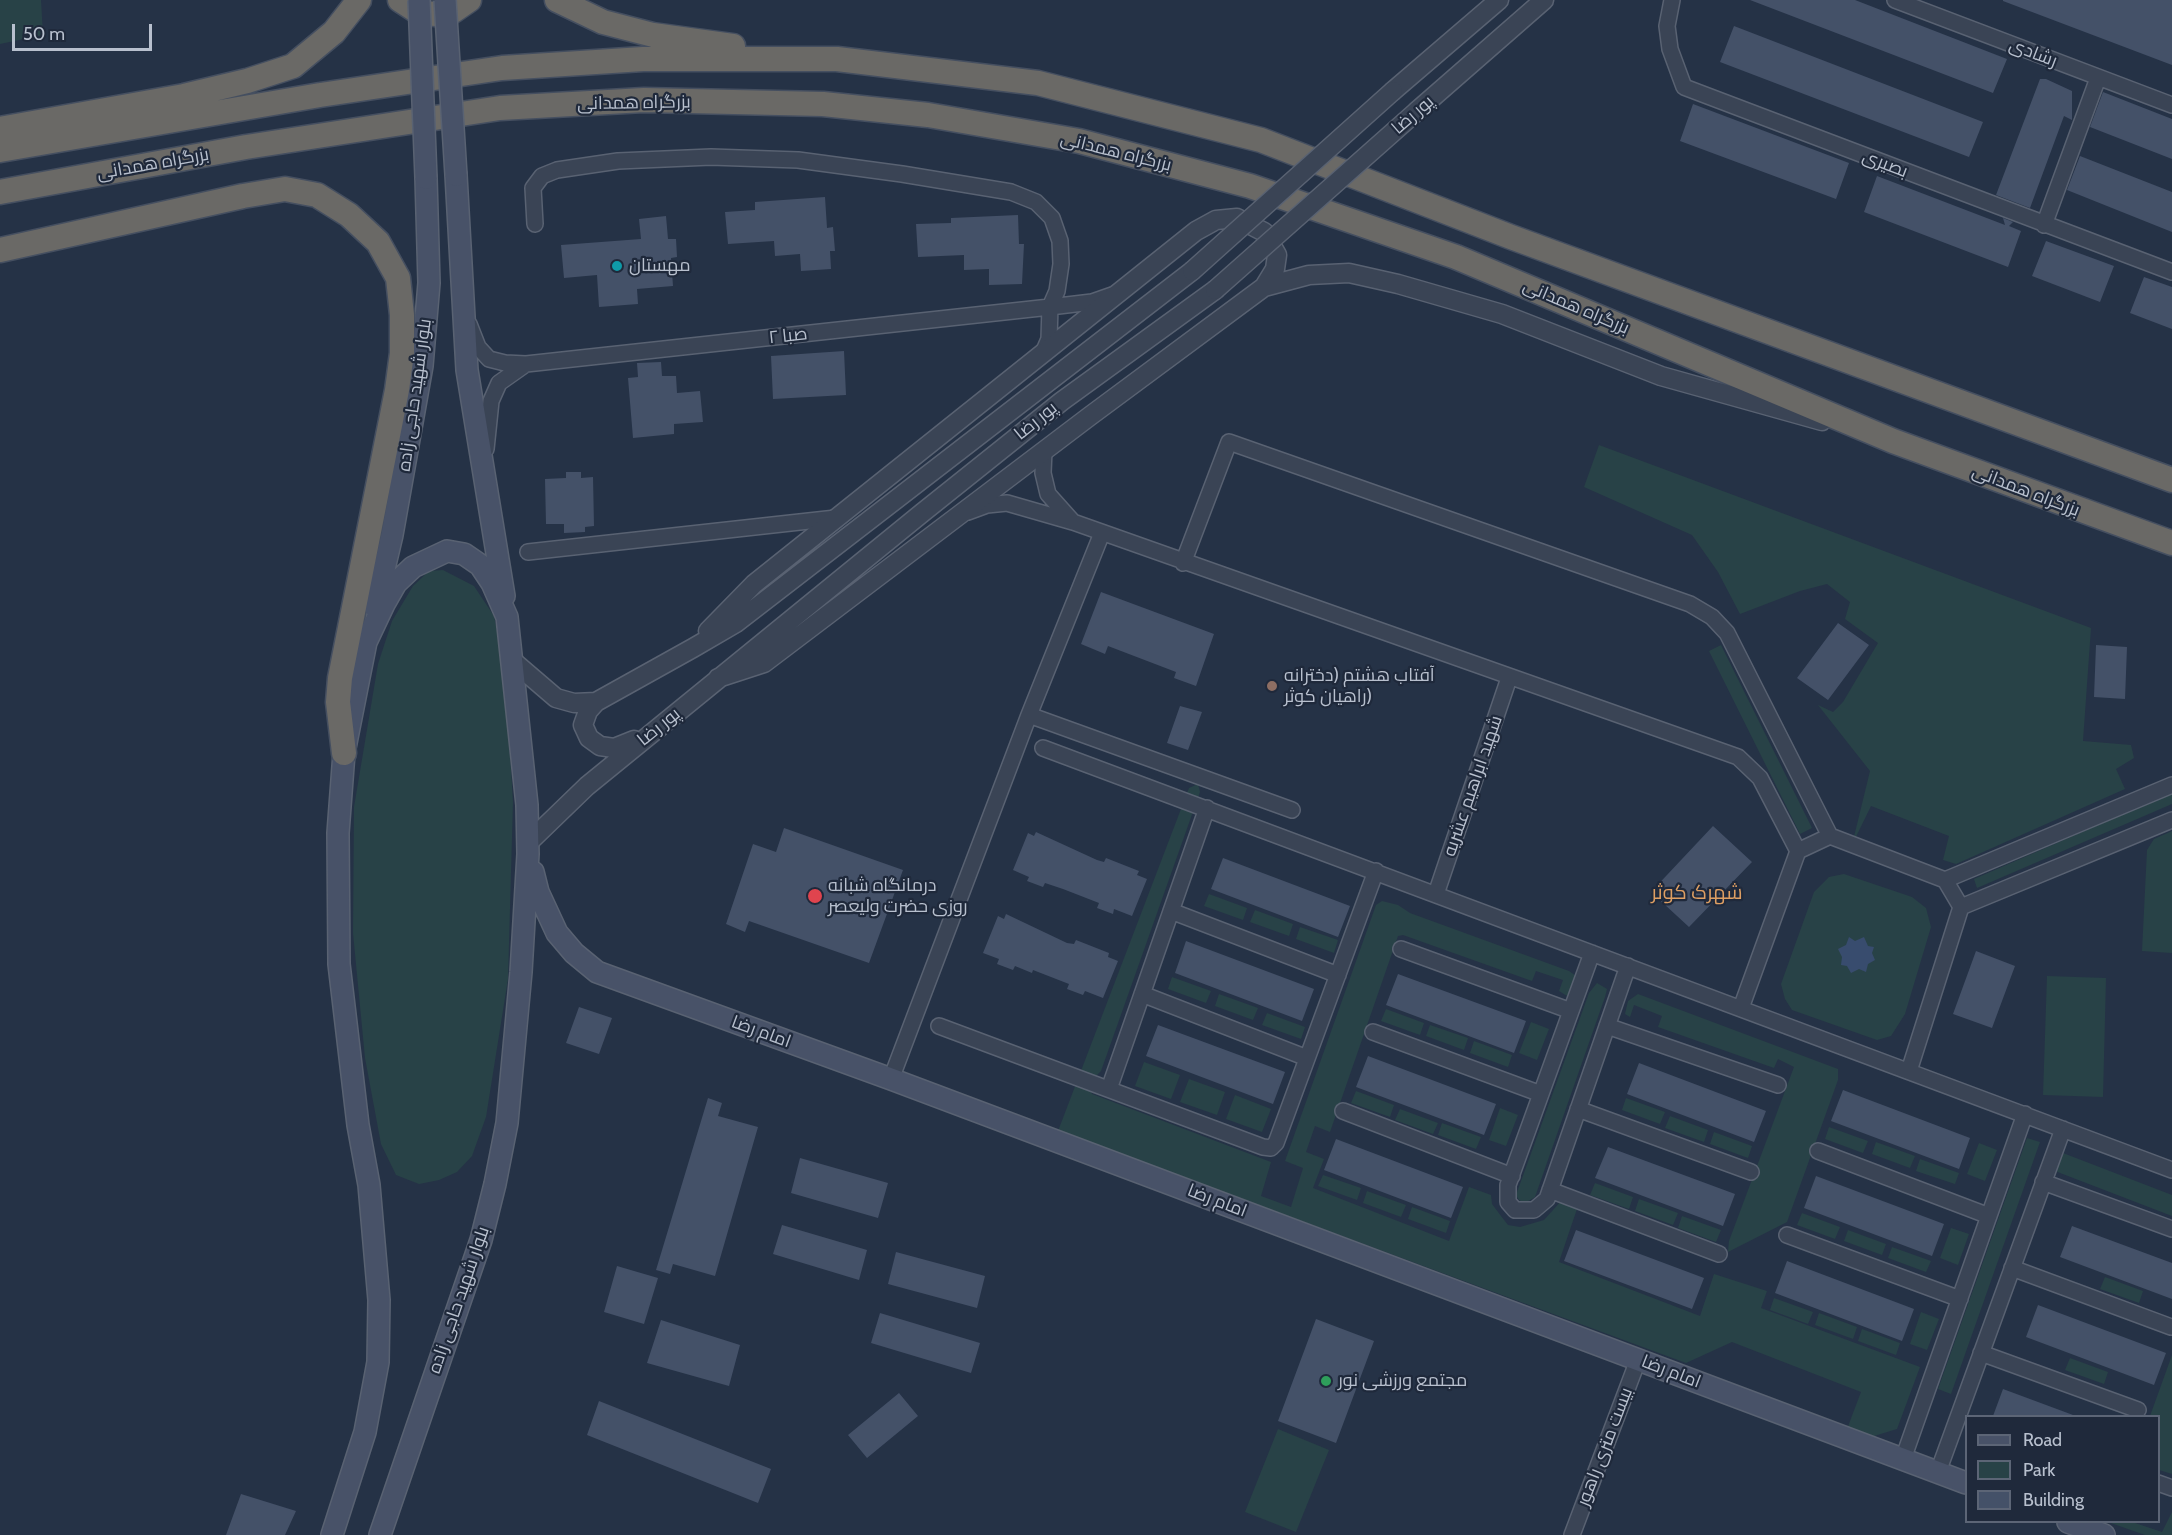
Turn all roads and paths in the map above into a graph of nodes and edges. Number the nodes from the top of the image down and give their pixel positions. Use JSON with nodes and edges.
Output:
{"nodes":[{"id":1,"x":359,"y":0,"type":"edge"},
{"id":2,"x":400,"y":0,"type":"edge"},
{"id":3,"x":419,"y":0,"type":"edge"},
{"id":4,"x":445,"y":0,"type":"edge"},
{"id":5,"x":469,"y":0,"type":"edge"},
{"id":6,"x":557,"y":0,"type":"edge"},
{"id":7,"x":1499,"y":0,"type":"edge"},
{"id":8,"x":1544,"y":0,"type":"edge"},
{"id":9,"x":1672,"y":0,"type":"edge"},
{"id":10,"x":1895,"y":0,"type":"edge"},
{"id":11,"x":837,"y":59,"type":"junction"},
{"id":12,"x":2098,"y":78,"type":"junction"},
{"id":13,"x":2172,"y":105,"type":"edge"},
{"id":14,"x":0,"y":129,"type":"edge"},
{"id":15,"x":0,"y":150,"type":"edge"},
{"id":16,"x":0,"y":192,"type":"edge"},
{"id":17,"x":535,"y":224,"type":"dead end"},
{"id":18,"x":2044,"y":225,"type":"junction"},
{"id":19,"x":0,"y":250,"type":"edge"},
{"id":20,"x":2172,"y":272,"type":"edge"},
{"id":21,"x":1264,"y":287,"type":"junction"},
{"id":22,"x":1119,"y":292,"type":"junction"},
{"id":23,"x":464,"y":301,"type":"junction"},
{"id":24,"x":1050,"y":308,"type":"junction"},
{"id":25,"x":1043,"y":353,"type":"junction"},
{"id":26,"x":526,"y":364,"type":"junction"},
{"id":27,"x":1893,"y":441,"type":"junction"},
{"id":28,"x":1044,"y":450,"type":"junction"},
{"id":29,"x":2118,"y":459,"type":"junction"},
{"id":30,"x":2172,"y":471,"type":"edge"},
{"id":31,"x":2172,"y":480,"type":"edge"},
{"id":32,"x":486,"y":487,"type":"junction"},
{"id":33,"x":2076,"y":510,"type":"junction"},
{"id":34,"x":956,"y":516,"type":"junction"},
{"id":35,"x":836,"y":518,"type":"junction"},
{"id":36,"x":1073,"y":522,"type":"junction"},
{"id":37,"x":1102,"y":533,"type":"junction"},
{"id":38,"x":2172,"y":543,"type":"edge"},
{"id":39,"x":528,"y":552,"type":"dead end"},
{"id":40,"x":2172,"y":557,"type":"edge"},
{"id":41,"x":1184,"y":563,"type":"junction"},
{"id":42,"x":507,"y":617,"type":"junction"},
{"id":43,"x":366,"y":642,"type":"junction"},
{"id":44,"x":693,"y":648,"type":"junction"},
{"id":45,"x":514,"y":662,"type":"junction"},
{"id":46,"x":718,"y":678,"type":"junction"},
{"id":47,"x":1509,"y":678,"type":"junction"},
{"id":48,"x":596,"y":702,"type":"junction"},
{"id":49,"x":1029,"y":715,"type":"junction"},
{"id":50,"x":650,"y":734,"type":"junction"},
{"id":51,"x":1043,"y":748,"type":"dead end"},
{"id":52,"x":344,"y":753,"type":"junction"},
{"id":53,"x":2172,"y":785,"type":"edge"},
{"id":54,"x":1207,"y":808,"type":"junction"},
{"id":55,"x":1292,"y":810,"type":"dead end"},
{"id":56,"x":2172,"y":820,"type":"edge"},
{"id":57,"x":1830,"y":836,"type":"junction"},
{"id":58,"x":528,"y":848,"type":"junction"},
{"id":59,"x":1798,"y":851,"type":"junction"},
{"id":60,"x":1376,"y":871,"type":"junction"},
{"id":61,"x":1945,"y":880,"type":"junction"},
{"id":62,"x":1436,"y":894,"type":"junction"},
{"id":63,"x":1961,"y":907,"type":"junction"},
{"id":64,"x":1171,"y":911,"type":"junction"},
{"id":65,"x":1401,"y":949,"type":"dead end"},
{"id":66,"x":1592,"y":952,"type":"junction"},
{"id":67,"x":1628,"y":966,"type":"junction"},
{"id":68,"x":1338,"y":975,"type":"junction"},
{"id":69,"x":1142,"y":994,"type":"junction"},
{"id":70,"x":1741,"y":1008,"type":"junction"},
{"id":71,"x":1571,"y":1011,"type":"junction"},
{"id":72,"x":939,"y":1026,"type":"dead end"},
{"id":73,"x":1607,"y":1026,"type":"junction"},
{"id":74,"x":1373,"y":1032,"type":"dead end"},
{"id":75,"x":1307,"y":1058,"type":"junction"},
{"id":76,"x":1909,"y":1071,"type":"junction"},
{"id":77,"x":891,"y":1078,"type":"junction"},
{"id":78,"x":1778,"y":1085,"type":"dead end"},
{"id":79,"x":1109,"y":1089,"type":"junction"},
{"id":80,"x":1541,"y":1094,"type":"junction"},
{"id":81,"x":1578,"y":1109,"type":"junction"},
{"id":82,"x":1343,"y":1111,"type":"dead end"},
{"id":83,"x":2025,"y":1114,"type":"junction"},
{"id":84,"x":2063,"y":1129,"type":"junction"},
{"id":85,"x":1818,"y":1151,"type":"dead end"},
{"id":86,"x":2172,"y":1170,"type":"edge"},
{"id":87,"x":1751,"y":1172,"type":"dead end"},
{"id":88,"x":1512,"y":1176,"type":"junction"},
{"id":89,"x":2043,"y":1182,"type":"junction"},
{"id":90,"x":1550,"y":1190,"type":"junction"},
{"id":91,"x":1989,"y":1216,"type":"junction"},
{"id":92,"x":2172,"y":1229,"type":"edge"},
{"id":93,"x":1787,"y":1235,"type":"dead end"},
{"id":94,"x":1719,"y":1254,"type":"dead end"},
{"id":95,"x":2012,"y":1268,"type":"junction"},
{"id":96,"x":1960,"y":1299,"type":"junction"},
{"id":97,"x":2171,"y":1327,"type":"edge"},
{"id":98,"x":1981,"y":1353,"type":"junction"},
{"id":99,"x":1638,"y":1360,"type":"junction"},
{"id":100,"x":2138,"y":1410,"type":"dead end"},
{"id":101,"x":1903,"y":1460,"type":"junction"},
{"id":102,"x":1938,"y":1473,"type":"junction"},
{"id":103,"x":1965,"y":1483,"type":"edge"},
{"id":104,"x":2073,"y":1523,"type":"edge"},
{"id":105,"x":332,"y":1535,"type":"edge"},
{"id":106,"x":380,"y":1535,"type":"edge"},
{"id":107,"x":1572,"y":1535,"type":"edge"},
{"id":108,"x":2104,"y":1535,"type":"edge"}],
"edges":[{"from":1,"to":14,"type":"highway"},
{"from":2,"to":5,"type":"highway"},
{"from":3,"to":43,"type":"main road","name":"بلوار شهید حاجی زاده","bridge":true},
{"from":4,"to":23,"type":"main road","bridge":true},
{"from":6,"to":11,"type":"highway"},
{"from":7,"to":44,"type":"street","name":"پور رضا","bridge":true},
{"from":8,"to":46,"type":"street","name":"پور رضا","bridge":true},
{"from":9,"to":18,"type":"street","name":"بصیری"},
{"from":10,"to":12,"type":"street","name":"رشادی"},
{"from":11,"to":15,"type":"highway"},
{"from":11,"to":29,"type":"highway"},
{"from":12,"to":13,"type":"street","name":"رشادی"},
{"from":12,"to":18,"type":"street"},
{"from":16,"to":27,"type":"highway","name":"بزرگراه همدانی"},
{"from":17,"to":24,"type":"street"},
{"from":18,"to":20,"type":"street","name":"بصیری"},
{"from":19,"to":52,"type":"highway"},
{"from":21,"to":22,"type":"street"},
{"from":21,"to":27,"type":"street"},
{"from":21,"to":28,"type":"street"},
{"from":22,"to":24,"type":"street","name":"صبا ۲"},
{"from":22,"to":25,"type":"street"},
{"from":23,"to":26,"type":"street","name":"صبا ۲"},
{"from":23,"to":32,"type":"main road"},
{"from":24,"to":25,"type":"street"},
{"from":24,"to":26,"type":"street","name":"صبا ۲"},
{"from":25,"to":35,"type":"street"},
{"from":26,"to":32,"type":"street"},
{"from":27,"to":33,"type":"highway","name":"بزرگراه همدانی"},
{"from":28,"to":34,"type":"street"},
{"from":28,"to":36,"type":"street"},
{"from":29,"to":30,"type":"highway"},
{"from":29,"to":31,"type":"highway"},
{"from":32,"to":42,"type":"main road"},
{"from":33,"to":38,"type":"highway","name":"بزرگراه همدانی"},
{"from":33,"to":40,"type":"highway"},
{"from":34,"to":36,"type":"street"},
{"from":34,"to":46,"type":"street"},
{"from":35,"to":39,"type":"street"},
{"from":35,"to":44,"type":"street"},
{"from":36,"to":37,"type":"street"},
{"from":37,"to":41,"type":"street"},
{"from":37,"to":49,"type":"street"},
{"from":41,"to":47,"type":"street"},
{"from":41,"to":57,"type":"street"},
{"from":42,"to":43,"type":"main road"},
{"from":42,"to":45,"type":"main road"},
{"from":43,"to":52,"type":"main road"},
{"from":44,"to":48,"type":"street","name":"پور رضا"},
{"from":45,"to":48,"type":"street"},
{"from":45,"to":58,"type":"main road"},
{"from":46,"to":50,"type":"street","name":"پور رضا"},
{"from":47,"to":59,"type":"street"},
{"from":47,"to":62,"type":"street","name":"شهید ابراهیم عشریه"},
{"from":48,"to":50,"type":"street"},
{"from":49,"to":55,"type":"street"},
{"from":49,"to":77,"type":"street"},
{"from":50,"to":58,"type":"street","name":"پور رضا"},
{"from":51,"to":54,"type":"street"},
{"from":52,"to":105,"type":"main road"},
{"from":53,"to":61,"type":"street"},
{"from":54,"to":60,"type":"street"},
{"from":54,"to":64,"type":"street"},
{"from":56,"to":63,"type":"street"},
{"from":57,"to":59,"type":"street"},
{"from":57,"to":61,"type":"street"},
{"from":58,"to":77,"type":"main road","name":"امام رضا"},
{"from":58,"to":106,"type":"main road","name":"بلوار شهید حاجی زاده"},
{"from":59,"to":70,"type":"street"},
{"from":60,"to":62,"type":"street"},
{"from":60,"to":68,"type":"street"},
{"from":61,"to":63,"type":"street"},
{"from":62,"to":66,"type":"street"},
{"from":63,"to":76,"type":"street"},
{"from":64,"to":68,"type":"street"},
{"from":64,"to":69,"type":"street"},
{"from":65,"to":71,"type":"street"},
{"from":66,"to":67,"type":"street"},
{"from":66,"to":71,"type":"street"},
{"from":67,"to":70,"type":"street"},
{"from":67,"to":73,"type":"street"},
{"from":68,"to":75,"type":"street"},
{"from":69,"to":75,"type":"street"},
{"from":69,"to":79,"type":"street"},
{"from":70,"to":76,"type":"street"},
{"from":71,"to":80,"type":"street"},
{"from":72,"to":79,"type":"street"},
{"from":73,"to":78,"type":"street"},
{"from":73,"to":81,"type":"street"},
{"from":74,"to":80,"type":"street"},
{"from":75,"to":79,"type":"street"},
{"from":76,"to":83,"type":"street"},
{"from":77,"to":99,"type":"main road","name":"امام رضا"},
{"from":80,"to":88,"type":"street"},
{"from":81,"to":87,"type":"street"},
{"from":81,"to":90,"type":"street"},
{"from":82,"to":88,"type":"street"},
{"from":83,"to":84,"type":"street"},
{"from":83,"to":91,"type":"street"},
{"from":84,"to":86,"type":"street"},
{"from":84,"to":89,"type":"street"},
{"from":85,"to":91,"type":"street"},
{"from":88,"to":90,"type":"street"},
{"from":89,"to":92,"type":"street"},
{"from":89,"to":95,"type":"street"},
{"from":90,"to":94,"type":"street"},
{"from":91,"to":96,"type":"street"},
{"from":93,"to":96,"type":"street"},
{"from":95,"to":97,"type":"street"},
{"from":95,"to":98,"type":"street"},
{"from":96,"to":101,"type":"street"},
{"from":98,"to":100,"type":"street"},
{"from":98,"to":102,"type":"street"},
{"from":99,"to":101,"type":"main road","name":"امام رضا"},
{"from":99,"to":107,"type":"street","name":"بیست متری راهور"},
{"from":101,"to":102,"type":"main road","name":"امام رضا"},
{"from":102,"to":103,"type":"main road","name":"امام رضا"},
{"from":104,"to":108,"type":"main road"}]}
